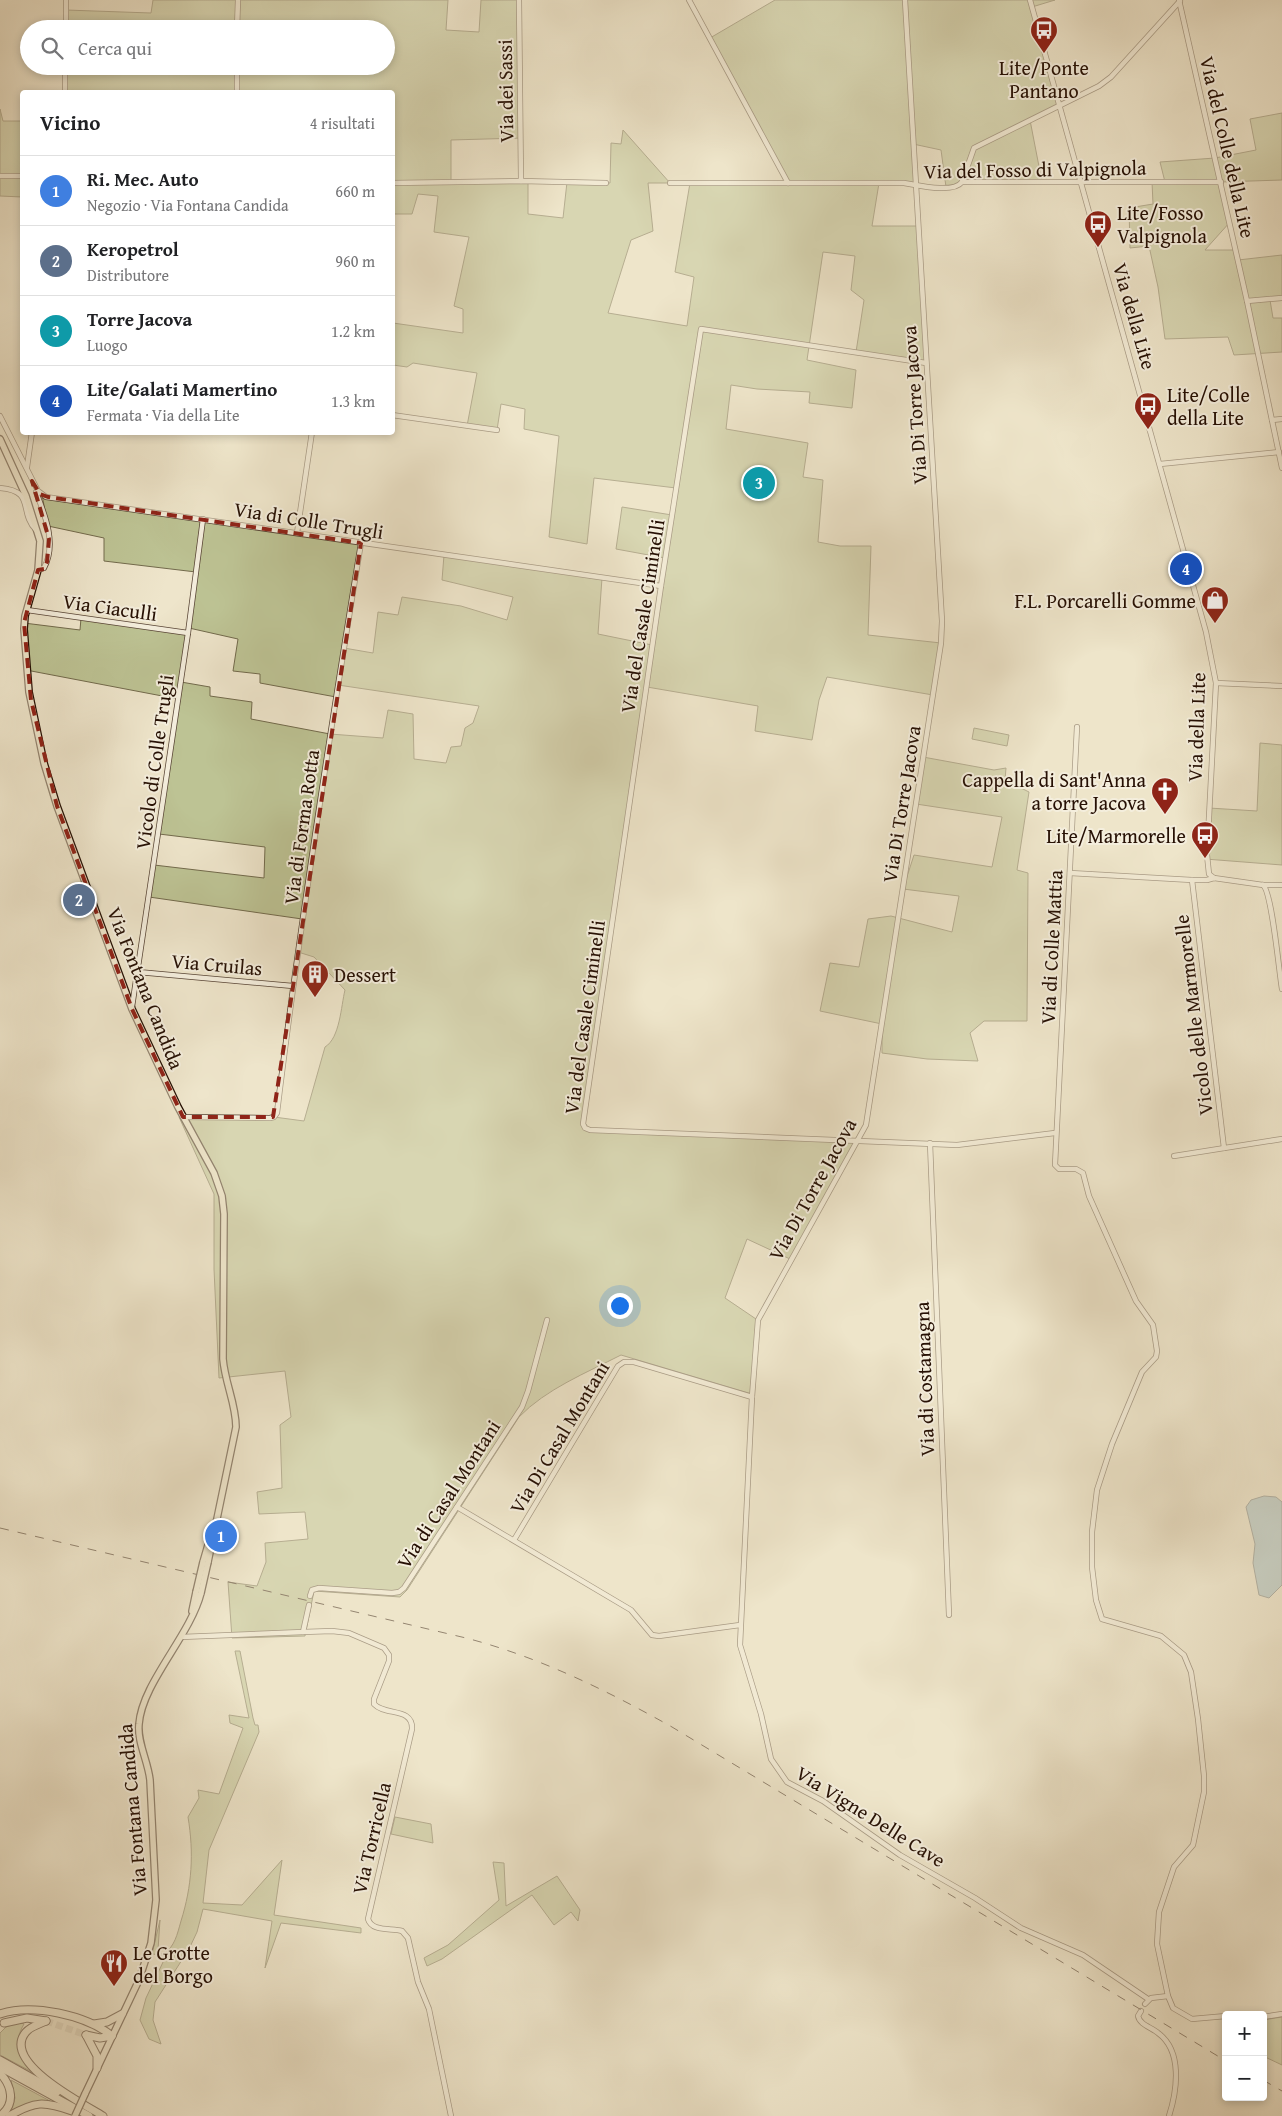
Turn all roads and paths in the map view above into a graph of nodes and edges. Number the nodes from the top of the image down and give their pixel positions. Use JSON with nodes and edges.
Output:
{"nodes":[{"id":1,"x":66,"y":0,"type":"edge"},
{"id":2,"x":238,"y":0,"type":"edge"},
{"id":3,"x":519,"y":0,"type":"edge"},
{"id":4,"x":690,"y":0,"type":"edge"},
{"id":5,"x":905,"y":0,"type":"edge"},
{"id":6,"x":1030,"y":0,"type":"edge"},
{"id":7,"x":1180,"y":1,"type":"edge"},
{"id":8,"x":66,"y":20,"type":"edge"},
{"id":9,"x":238,"y":20,"type":"edge"},
{"id":10,"x":66,"y":75,"type":"edge"},
{"id":11,"x":237,"y":75,"type":"edge"},
{"id":12,"x":65,"y":90,"type":"edge"},
{"id":13,"x":237,"y":90,"type":"edge"},
{"id":14,"x":1061,"y":105,"type":"junction"},
{"id":15,"x":0,"y":176,"type":"edge"},
{"id":16,"x":20,"y":176,"type":"edge"},
{"id":17,"x":521,"y":181,"type":"junction"},
{"id":18,"x":788,"y":182,"type":"junction"},
{"id":19,"x":962,"y":182,"type":"junction"},
{"id":20,"x":1082,"y":182,"type":"junction"},
{"id":21,"x":1220,"y":182,"type":"junction"},
{"id":22,"x":395,"y":183,"type":"edge"},
{"id":23,"x":606,"y":183,"type":"dead end"},
{"id":24,"x":670,"y":183,"type":"dead end"},
{"id":25,"x":915,"y":186,"type":"junction"},
{"id":26,"x":1282,"y":298,"type":"edge"},
{"id":27,"x":1247,"y":301,"type":"junction"},
{"id":28,"x":926,"y":363,"type":"junction"},
{"id":29,"x":395,"y":415,"type":"edge"},
{"id":30,"x":0,"y":416,"type":"edge"},
{"id":31,"x":1282,"y":419,"type":"edge"},
{"id":32,"x":1272,"y":420,"type":"junction"},
{"id":33,"x":497,"y":430,"type":"dead end"},
{"id":34,"x":32,"y":435,"type":"edge"},
{"id":35,"x":312,"y":435,"type":"edge"},
{"id":36,"x":0,"y":439,"type":"edge"},
{"id":37,"x":1279,"y":452,"type":"junction"},
{"id":38,"x":1160,"y":464,"type":"junction"},
{"id":39,"x":26,"y":468,"type":"junction"},
{"id":40,"x":1282,"y":468,"type":"edge"},
{"id":41,"x":32,"y":481,"type":"junction"},
{"id":42,"x":0,"y":488,"type":"edge"},
{"id":43,"x":203,"y":519,"type":"junction"},
{"id":44,"x":38,"y":532,"type":"junction"},
{"id":45,"x":297,"y":533,"type":"junction"},
{"id":46,"x":361,"y":543,"type":"junction"},
{"id":47,"x":38,"y":570,"type":"junction"},
{"id":48,"x":661,"y":586,"type":"junction"},
{"id":49,"x":27,"y":610,"type":"junction"},
{"id":50,"x":188,"y":634,"type":"junction"},
{"id":51,"x":1216,"y":683,"type":"junction"},
{"id":52,"x":1282,"y":686,"type":"edge"},
{"id":53,"x":1077,"y":727,"type":"dead end"},
{"id":54,"x":1070,"y":873,"type":"junction"},
{"id":55,"x":1214,"y":878,"type":"junction"},
{"id":56,"x":1192,"y":880,"type":"junction"},
{"id":57,"x":1263,"y":885,"type":"junction"},
{"id":58,"x":1282,"y":885,"type":"edge"},
{"id":59,"x":138,"y":972,"type":"junction"},
{"id":60,"x":293,"y":986,"type":"junction"},
{"id":61,"x":1282,"y":989,"type":"edge"},
{"id":62,"x":132,"y":1009,"type":"junction"},
{"id":63,"x":183,"y":1117,"type":"junction"},
{"id":64,"x":1055,"y":1133,"type":"junction"},
{"id":65,"x":1282,"y":1139,"type":"edge"},
{"id":66,"x":860,"y":1140,"type":"junction"},
{"id":67,"x":930,"y":1143,"type":"junction"},
{"id":68,"x":1224,"y":1148,"type":"junction"},
{"id":69,"x":1174,"y":1156,"type":"dead end"},
{"id":70,"x":548,"y":1320,"type":"dead end"},
{"id":71,"x":752,"y":1397,"type":"junction"},
{"id":72,"x":457,"y":1507,"type":"junction"},
{"id":73,"x":514,"y":1540,"type":"junction"},
{"id":74,"x":310,"y":1596,"type":"dead end"},
{"id":75,"x":308,"y":1604,"type":"dead end"},
{"id":76,"x":949,"y":1614,"type":"dead end"},
{"id":77,"x":740,"y":1625,"type":"junction"},
{"id":78,"x":303,"y":1632,"type":"junction"},
{"id":79,"x":181,"y":1636,"type":"junction"},
{"id":80,"x":1168,"y":1996,"type":"junction"},
{"id":81,"x":1148,"y":2000,"type":"junction"},
{"id":82,"x":1145,"y":2004,"type":"dead end"},
{"id":83,"x":28,"y":2011,"type":"junction"},
{"id":84,"x":1141,"y":2011,"type":"dead end"},
{"id":85,"x":0,"y":2014,"type":"edge"},
{"id":86,"x":122,"y":2014,"type":"junction"},
{"id":87,"x":1282,"y":2014,"type":"edge"},
{"id":88,"x":1222,"y":2016,"type":"edge"},
{"id":89,"x":1267,"y":2016,"type":"edge"},
{"id":90,"x":94,"y":2024,"type":"junction"},
{"id":91,"x":2,"y":2025,"type":"edge"},
{"id":92,"x":112,"y":2036,"type":"junction"},
{"id":93,"x":0,"y":2060,"type":"edge"},
{"id":94,"x":0,"y":2067,"type":"edge"},
{"id":95,"x":97,"y":2068,"type":"junction"},
{"id":96,"x":0,"y":2074,"type":"edge"},
{"id":97,"x":88,"y":2115,"type":"edge"},
{"id":98,"x":0,"y":2116,"type":"edge"},
{"id":99,"x":9,"y":2116,"type":"edge"},
{"id":100,"x":75,"y":2116,"type":"edge"},
{"id":101,"x":102,"y":2116,"type":"edge"},
{"id":102,"x":451,"y":2116,"type":"edge"},
{"id":103,"x":1168,"y":2116,"type":"edge"}],
"edges":[{"from":1,"to":8,"type":"street"},
{"from":2,"to":9,"type":"street"},
{"from":3,"to":17,"type":"street","name":"Via dei Sassi"},
{"from":4,"to":18,"type":"street"},
{"from":5,"to":25,"type":"street","name":"Via Di Torre Jacova"},
{"from":6,"to":14,"type":"street","name":"Via della Lite"},
{"from":7,"to":14,"type":"street"},
{"from":7,"to":21,"type":"street","name":"Via del Colle della Lite"},
{"from":10,"to":12,"type":"street"},
{"from":11,"to":13,"type":"street"},
{"from":14,"to":19,"type":"street"},
{"from":14,"to":20,"type":"street","name":"Via della Lite"},
{"from":15,"to":16,"type":"street"},
{"from":17,"to":22,"type":"street"},
{"from":17,"to":23,"type":"street"},
{"from":18,"to":24,"type":"street","name":"Via del Fosso di Valpignola"},
{"from":18,"to":25,"type":"street","name":"Via del Fosso di Valpignola"},
{"from":19,"to":20,"type":"street","name":"Via del Fosso di Valpignola"},
{"from":19,"to":25,"type":"street","name":"Via del Fosso di Valpignola"},
{"from":20,"to":21,"type":"street","name":"Via del Fosso di Valpignola"},
{"from":20,"to":38,"type":"street","name":"Via della Lite"},
{"from":21,"to":27,"type":"street","name":"Via del Colle della Lite"},
{"from":25,"to":28,"type":"street","name":"Via Di Torre Jacova"},
{"from":26,"to":27,"type":"street"},
{"from":27,"to":32,"type":"street","name":"Via del Colle della Lite"},
{"from":28,"to":48,"type":"street","name":"Via del Casale Ciminelli"},
{"from":28,"to":66,"type":"street","name":"Via Di Torre Jacova"},
{"from":29,"to":33,"type":"street"},
{"from":30,"to":39,"type":"street","name":"Via di Colle Trugli"},
{"from":31,"to":32,"type":"street"},
{"from":32,"to":37,"type":"street","name":"Via del Colle della Lite"},
{"from":34,"to":39,"type":"street"},
{"from":35,"to":45,"type":"street"},
{"from":36,"to":44,"type":"main road","name":"Via Fontana Candida"},
{"from":37,"to":38,"type":"street"},
{"from":37,"to":40,"type":"street","name":"Via del Colle della Lite"},
{"from":38,"to":51,"type":"street","name":"Via della Lite"},
{"from":39,"to":41,"type":"street","name":"Via di Colle Trugli"},
{"from":41,"to":43,"type":"street","name":"Via di Colle Trugli"},
{"from":41,"to":47,"type":"street"},
{"from":42,"to":44,"type":"street"},
{"from":43,"to":45,"type":"street","name":"Via di Colle Trugli"},
{"from":43,"to":50,"type":"street","name":"Vicolo di Colle Trugli"},
{"from":44,"to":47,"type":"main road","name":"Via Fontana Candida"},
{"from":45,"to":46,"type":"street","name":"Via di Colle Trugli"},
{"from":46,"to":48,"type":"street","name":"Via di Colle Trugli"},
{"from":46,"to":60,"type":"street","name":"Via di Forma Rotta"},
{"from":47,"to":49,"type":"main road","name":"Via Fontana Candida"},
{"from":48,"to":66,"type":"street","name":"Via del Casale Ciminelli"},
{"from":49,"to":50,"type":"street","name":"Via Ciaculli"},
{"from":49,"to":62,"type":"main road","name":"Via Fontana Candida"},
{"from":50,"to":59,"type":"street","name":"Vicolo di Colle Trugli"},
{"from":51,"to":52,"type":"street"},
{"from":51,"to":55,"type":"street","name":"Via della Lite"},
{"from":53,"to":54,"type":"street","name":"Via di Colle Mattia"},
{"from":54,"to":56,"type":"street"},
{"from":54,"to":64,"type":"street","name":"Via di Colle Mattia"},
{"from":55,"to":56,"type":"street"},
{"from":55,"to":57,"type":"street"},
{"from":56,"to":68,"type":"street","name":"Vicolo delle Marmorelle"},
{"from":57,"to":58,"type":"street"},
{"from":57,"to":61,"type":"street"},
{"from":59,"to":60,"type":"street","name":"Via Cruilas"},
{"from":59,"to":62,"type":"street","name":"Vicolo di Colle Trugli"},
{"from":60,"to":63,"type":"street","name":"Via di Forma Rotta"},
{"from":62,"to":63,"type":"main road","name":"Via Fontana Candida"},
{"from":63,"to":79,"type":"main road","name":"Via Fontana Candida","bridge":true},
{"from":64,"to":67,"type":"street"},
{"from":64,"to":80,"type":"street","name":"Via di Colle Mattia"},
{"from":65,"to":68,"type":"street"},
{"from":66,"to":67,"type":"street"},
{"from":66,"to":71,"type":"street","name":"Via Di Torre Jacova"},
{"from":67,"to":76,"type":"street","name":"Via di Costamagna"},
{"from":68,"to":69,"type":"street"},
{"from":70,"to":72,"type":"street","name":"Via di Casal Montani"},
{"from":71,"to":73,"type":"street","name":"Via Di Casal Montani"},
{"from":71,"to":77,"type":"street","name":"Via Vigne Delle Cave"},
{"from":72,"to":73,"type":"street"},
{"from":72,"to":74,"type":"street","name":"Via di Casal Montani"},
{"from":73,"to":77,"type":"street"},
{"from":75,"to":78,"type":"street"},
{"from":77,"to":81,"type":"street","name":"Via Vigne Delle Cave"},
{"from":78,"to":79,"type":"street"},
{"from":78,"to":102,"type":"street","name":"Via Torricella"},
{"from":79,"to":86,"type":"main road","name":"Via Fontana Candida"},
{"from":80,"to":81,"type":"street"},
{"from":80,"to":88,"type":"street"},
{"from":81,"to":82,"type":"street"},
{"from":83,"to":85,"type":"highway"},
{"from":83,"to":90,"type":"highway"},
{"from":83,"to":91,"type":"highway"},
{"from":84,"to":103,"type":"street"},
{"from":86,"to":90,"type":"highway"},
{"from":86,"to":92,"type":"main road","name":"Via Fontana Candida"},
{"from":87,"to":89,"type":"street"},
{"from":90,"to":92,"type":"highway"},
{"from":91,"to":101,"type":"highway"},
{"from":92,"to":95,"type":"main road","name":"Via Fontana Candida"},
{"from":92,"to":95,"type":"highway"},
{"from":93,"to":101,"type":"highway"},
{"from":94,"to":97,"type":"highway"},
{"from":95,"to":100,"type":"main road","name":"Via Fontana Candida","bridge":true},
{"from":96,"to":98,"type":"highway"},
{"from":97,"to":99,"type":"highway"}]}
